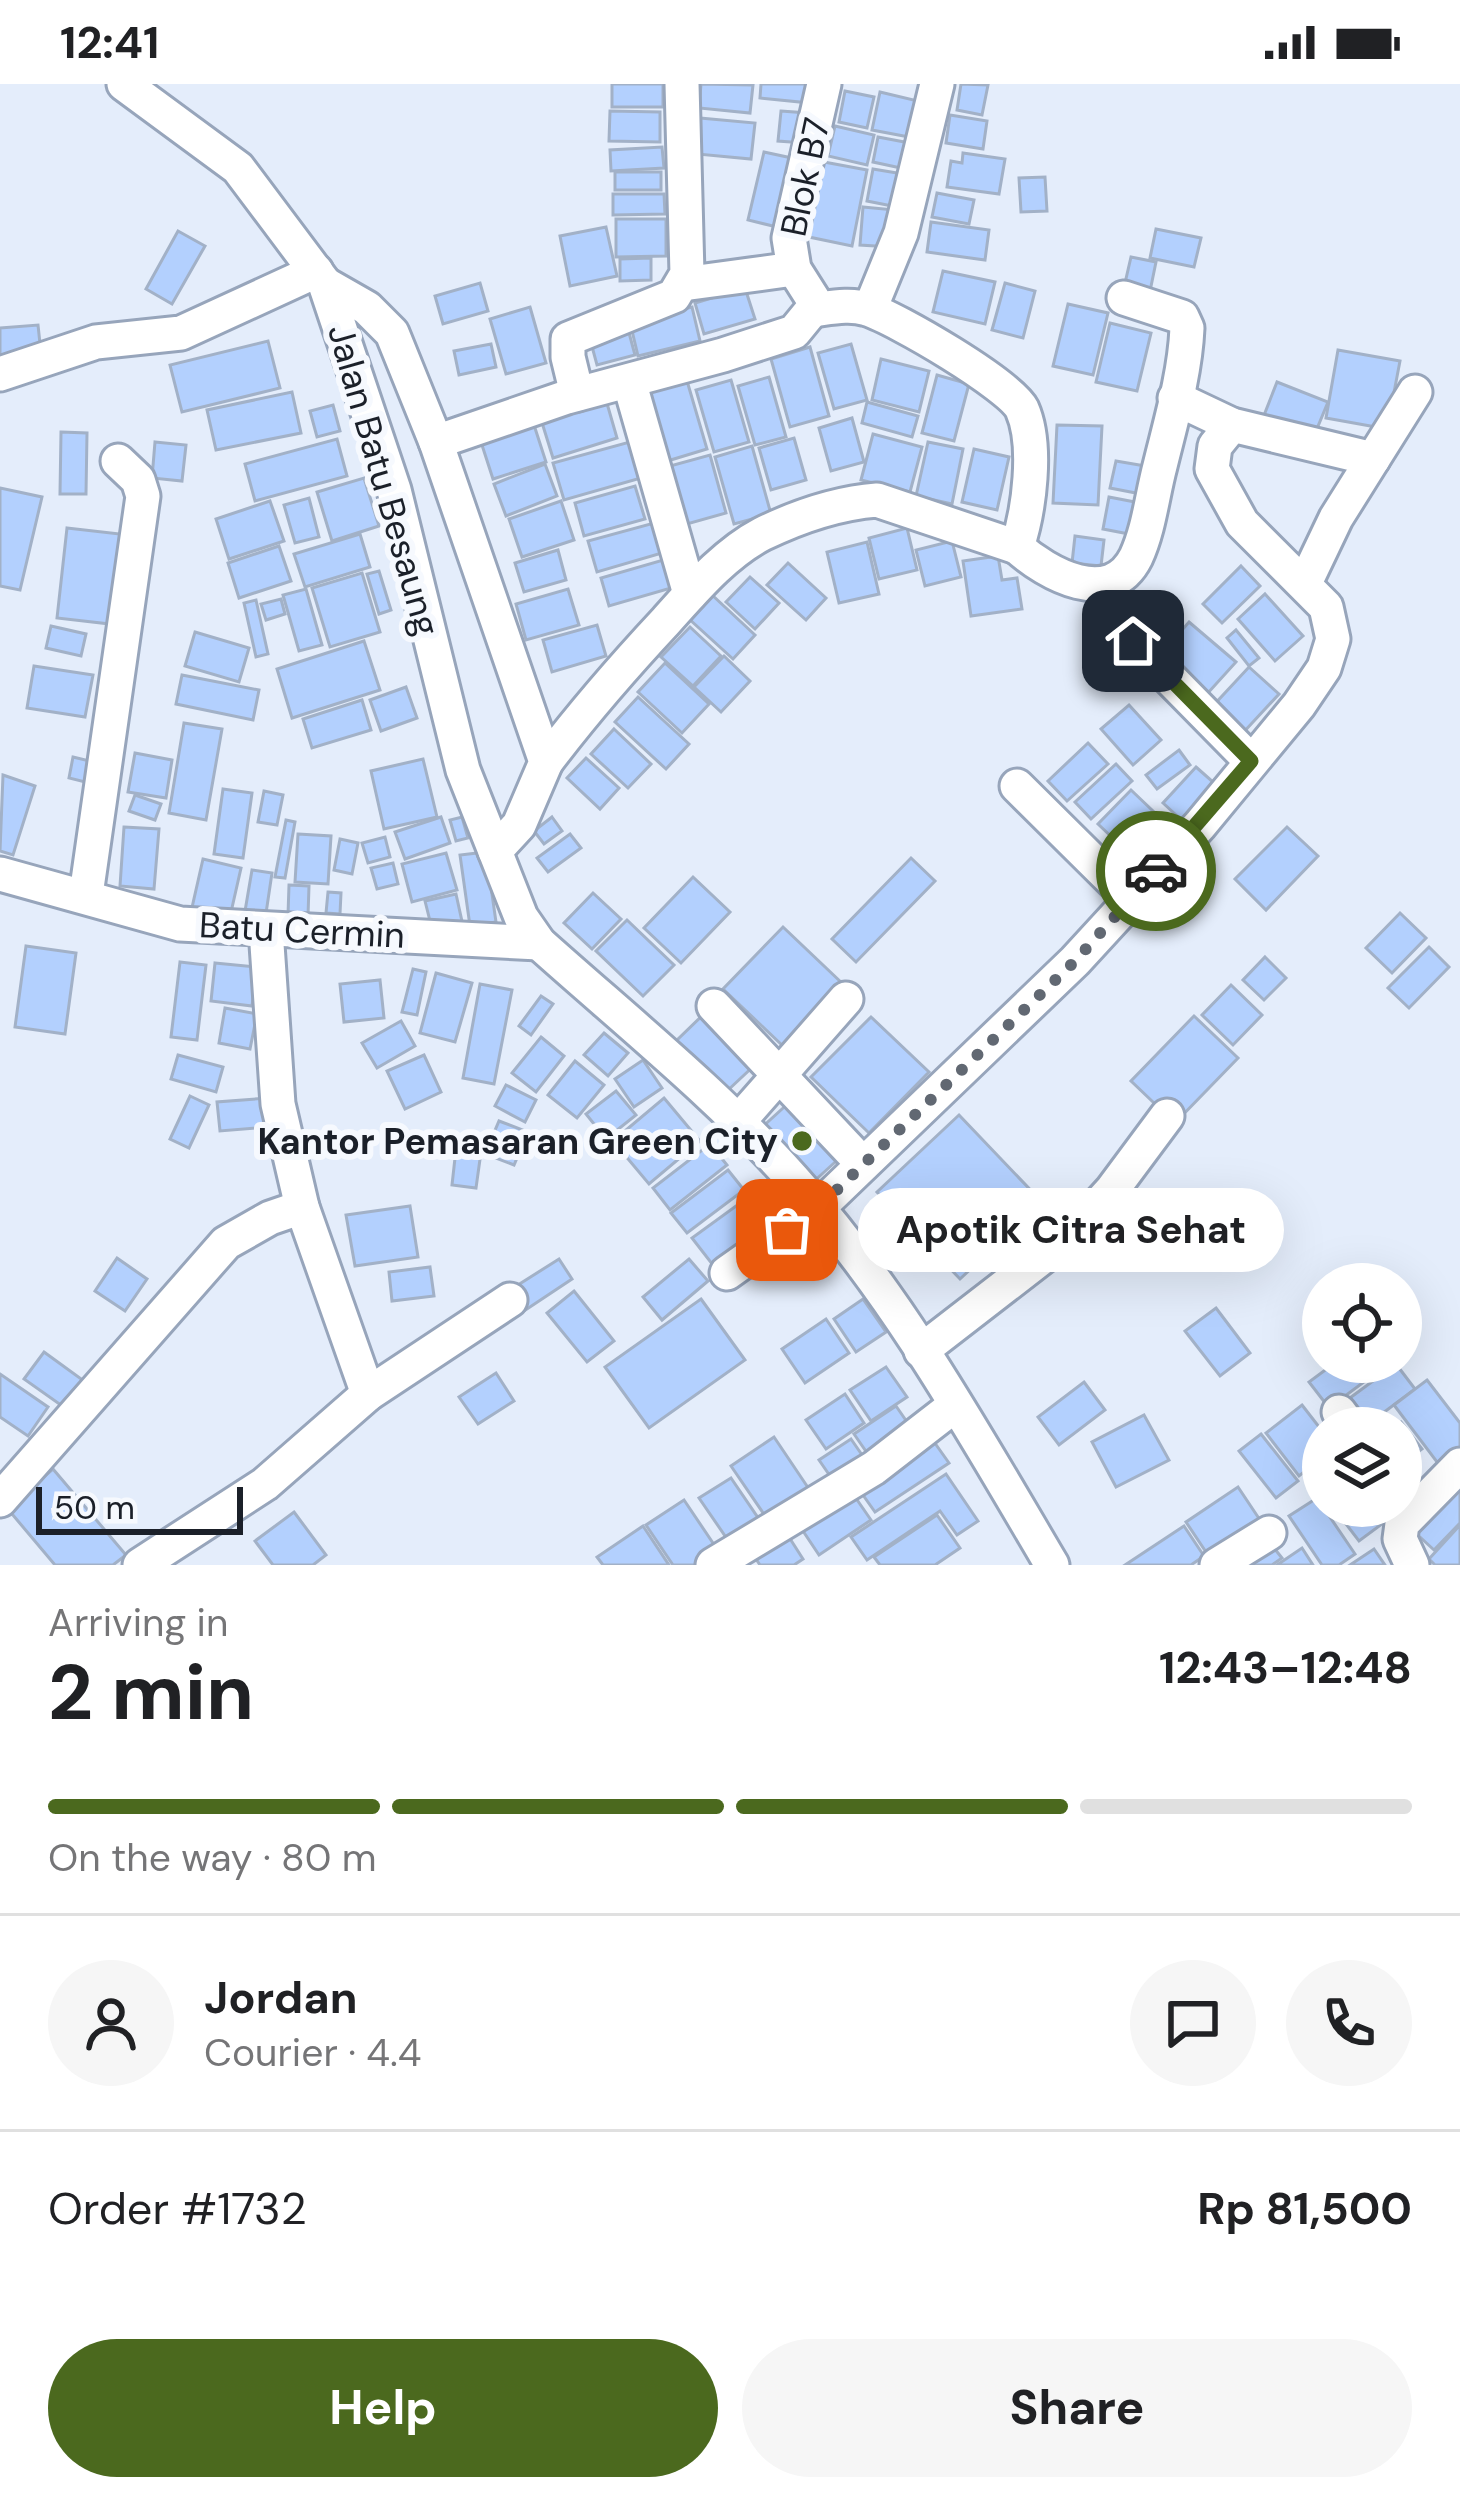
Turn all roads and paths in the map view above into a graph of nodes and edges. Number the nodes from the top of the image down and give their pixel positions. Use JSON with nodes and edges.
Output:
{"nodes":[{"id":1,"x":124,"y":84,"type":"edge"},
{"id":2,"x":682,"y":84,"type":"edge"},
{"id":3,"x":824,"y":84,"type":"edge"},
{"id":4,"x":937,"y":84,"type":"edge"},
{"id":5,"x":794,"y":269,"type":"junction"},
{"id":6,"x":321,"y":278,"type":"junction"},
{"id":7,"x":683,"y":284,"type":"junction"},
{"id":8,"x":1124,"y":298,"type":"dead end"},
{"id":9,"x":870,"y":309,"type":"junction"},
{"id":10,"x":812,"y":310,"type":"junction"},
{"id":11,"x":0,"y":374,"type":"edge"},
{"id":12,"x":629,"y":380,"type":"junction"},
{"id":13,"x":1415,"y":392,"type":"dead end"},
{"id":14,"x":577,"y":394,"type":"junction"},
{"id":15,"x":1175,"y":398,"type":"junction"},
{"id":16,"x":1232,"y":425,"type":"junction"},
{"id":17,"x":436,"y":442,"type":"junction"},
{"id":18,"x":1372,"y":459,"type":"junction"},
{"id":19,"x":118,"y":461,"type":"dead end"},
{"id":20,"x":1017,"y":547,"type":"junction"},
{"id":21,"x":1305,"y":583,"type":"junction"},
{"id":22,"x":690,"y":594,"type":"junction"},
{"id":23,"x":1133,"y":641,"type":"dead end"},
{"id":24,"x":1251,"y":761,"type":"junction"},
{"id":25,"x":546,"y":762,"type":"junction"},
{"id":26,"x":1017,"y":786,"type":"dead end"},
{"id":27,"x":495,"y":851,"type":"junction"},
{"id":28,"x":0,"y":874,"type":"edge"},
{"id":29,"x":86,"y":896,"type":"junction"},
{"id":30,"x":1131,"y":898,"type":"junction"},
{"id":31,"x":266,"y":930,"type":"junction"},
{"id":32,"x":539,"y":943,"type":"junction"},
{"id":33,"x":846,"y":999,"type":"dead end"},
{"id":34,"x":714,"y":1006,"type":"dead end"},
{"id":35,"x":778,"y":1074,"type":"junction"},
{"id":36,"x":1167,"y":1116,"type":"dead end"},
{"id":37,"x":738,"y":1122,"type":"junction"},
{"id":38,"x":863,"y":1164,"type":"junction"},
{"id":39,"x":302,"y":1207,"type":"junction"},
{"id":40,"x":817,"y":1209,"type":"junction"},
{"id":41,"x":728,"y":1274,"type":"dead end"},
{"id":42,"x":510,"y":1300,"type":"dead end"},
{"id":43,"x":921,"y":1352,"type":"junction"},
{"id":44,"x":368,"y":1394,"type":"junction"},
{"id":45,"x":954,"y":1406,"type":"junction"},
{"id":46,"x":1460,"y":1465,"type":"edge"},
{"id":47,"x":1422,"y":1489,"type":"edge"},
{"id":48,"x":0,"y":1500,"type":"edge"},
{"id":49,"x":1401,"y":1527,"type":"edge"},
{"id":50,"x":1269,"y":1533,"type":"dead end"},
{"id":51,"x":140,"y":1565,"type":"edge"},
{"id":52,"x":713,"y":1565,"type":"edge"},
{"id":53,"x":1052,"y":1565,"type":"edge"},
{"id":54,"x":1217,"y":1565,"type":"edge"},
{"id":55,"x":1412,"y":1565,"type":"edge"}],
"edges":[{"from":1,"to":6,"type":"street","name":"Jalan Batu Besaung"},
{"from":2,"to":7,"type":"street"},
{"from":3,"to":5,"type":"street","name":"Blok B7"},
{"from":4,"to":9,"type":"street"},
{"from":5,"to":7,"type":"street"},
{"from":5,"to":10,"type":"street"},
{"from":6,"to":11,"type":"street"},
{"from":6,"to":17,"type":"street"},
{"from":6,"to":27,"type":"street","name":"Jalan Batu Besaung"},
{"from":7,"to":14,"type":"street"},
{"from":8,"to":15,"type":"street"},
{"from":9,"to":10,"type":"street"},
{"from":9,"to":20,"type":"street"},
{"from":10,"to":12,"type":"street"},
{"from":12,"to":14,"type":"street"},
{"from":12,"to":22,"type":"street"},
{"from":13,"to":18,"type":"street"},
{"from":14,"to":17,"type":"street"},
{"from":15,"to":16,"type":"street"},
{"from":15,"to":20,"type":"street"},
{"from":16,"to":18,"type":"street"},
{"from":16,"to":21,"type":"street"},
{"from":17,"to":25,"type":"street"},
{"from":18,"to":21,"type":"street"},
{"from":19,"to":29,"type":"street"},
{"from":20,"to":22,"type":"street"},
{"from":21,"to":24,"type":"street"},
{"from":22,"to":25,"type":"street"},
{"from":23,"to":24,"type":"street"},
{"from":24,"to":30,"type":"street"},
{"from":25,"to":27,"type":"street"},
{"from":26,"to":30,"type":"street"},
{"from":27,"to":32,"type":"street","name":"Jalan Batu Besaung"},
{"from":28,"to":29,"type":"street","name":"Batu Cermin"},
{"from":29,"to":31,"type":"street","name":"Batu Cermin"},
{"from":30,"to":38,"type":"street"},
{"from":31,"to":32,"type":"street","name":"Batu Cermin"},
{"from":31,"to":39,"type":"street"},
{"from":32,"to":37,"type":"street","name":"Jalan Batu Besaung"},
{"from":33,"to":35,"type":"street"},
{"from":34,"to":35,"type":"street"},
{"from":35,"to":37,"type":"street"},
{"from":35,"to":38,"type":"street"},
{"from":36,"to":43,"type":"street"},
{"from":37,"to":40,"type":"street","name":"Jalan Batu Besaung"},
{"from":38,"to":40,"type":"street"},
{"from":39,"to":44,"type":"street"},
{"from":39,"to":48,"type":"street"},
{"from":40,"to":41,"type":"street"},
{"from":40,"to":43,"type":"street","name":"Jalan Batu Besaung"},
{"from":42,"to":44,"type":"street"},
{"from":43,"to":45,"type":"street","name":"Jalan Batu Besaung"},
{"from":44,"to":51,"type":"street"},
{"from":45,"to":52,"type":"street"},
{"from":45,"to":53,"type":"street","name":"Jalan Batu Besaung"},
{"from":46,"to":47,"type":"street"},
{"from":49,"to":55,"type":"street"},
{"from":50,"to":54,"type":"street"}]}
